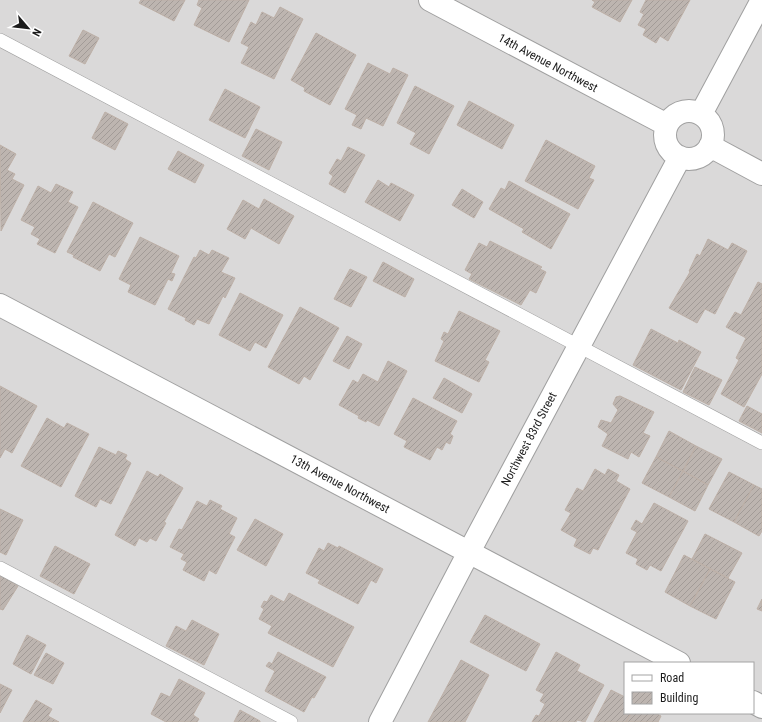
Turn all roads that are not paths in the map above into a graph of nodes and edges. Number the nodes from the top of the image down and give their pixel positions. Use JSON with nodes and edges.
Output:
{"nodes":[{"id":1,"x":430,"y":0,"type":"edge"},
{"id":2,"x":762,"y":0,"type":"edge"},
{"id":3,"x":0,"y":40,"type":"edge"},
{"id":4,"x":701,"y":114,"type":"junction"},
{"id":5,"x":667,"y":125,"type":"junction"},
{"id":6,"x":710,"y":146,"type":"junction"},
{"id":7,"x":680,"y":157,"type":"junction"},
{"id":8,"x":762,"y":174,"type":"edge"},
{"id":9,"x":0,"y":306,"type":"edge"},
{"id":10,"x":578,"y":346,"type":"junction"},
{"id":11,"x":762,"y":443,"type":"edge"},
{"id":12,"x":469,"y":552,"type":"junction"},
{"id":13,"x":0,"y":568,"type":"edge"},
{"id":14,"x":677,"y":662,"type":"edge"},
{"id":15,"x":291,"y":722,"type":"edge"},
{"id":16,"x":380,"y":722,"type":"edge"}],
"edges":[{"from":1,"to":5,"type":"street","name":"14th Avenue Northwest"},
{"from":2,"to":4,"type":"street"},
{"from":3,"to":10,"type":"lane"},
{"from":4,"to":5,"type":"street"},
{"from":4,"to":6,"type":"street"},
{"from":5,"to":7,"type":"street"},
{"from":6,"to":7,"type":"street"},
{"from":6,"to":8,"type":"street"},
{"from":7,"to":10,"type":"street","name":"Northwest 83rd Street"},
{"from":9,"to":12,"type":"street","name":"13th Avenue Northwest"},
{"from":10,"to":11,"type":"lane"},
{"from":10,"to":12,"type":"street","name":"Northwest 83rd Street"},
{"from":12,"to":14,"type":"street","name":"13th Avenue Northwest"},
{"from":12,"to":16,"type":"street","name":"Northwest 83rd Street"},
{"from":13,"to":15,"type":"lane"}]}
